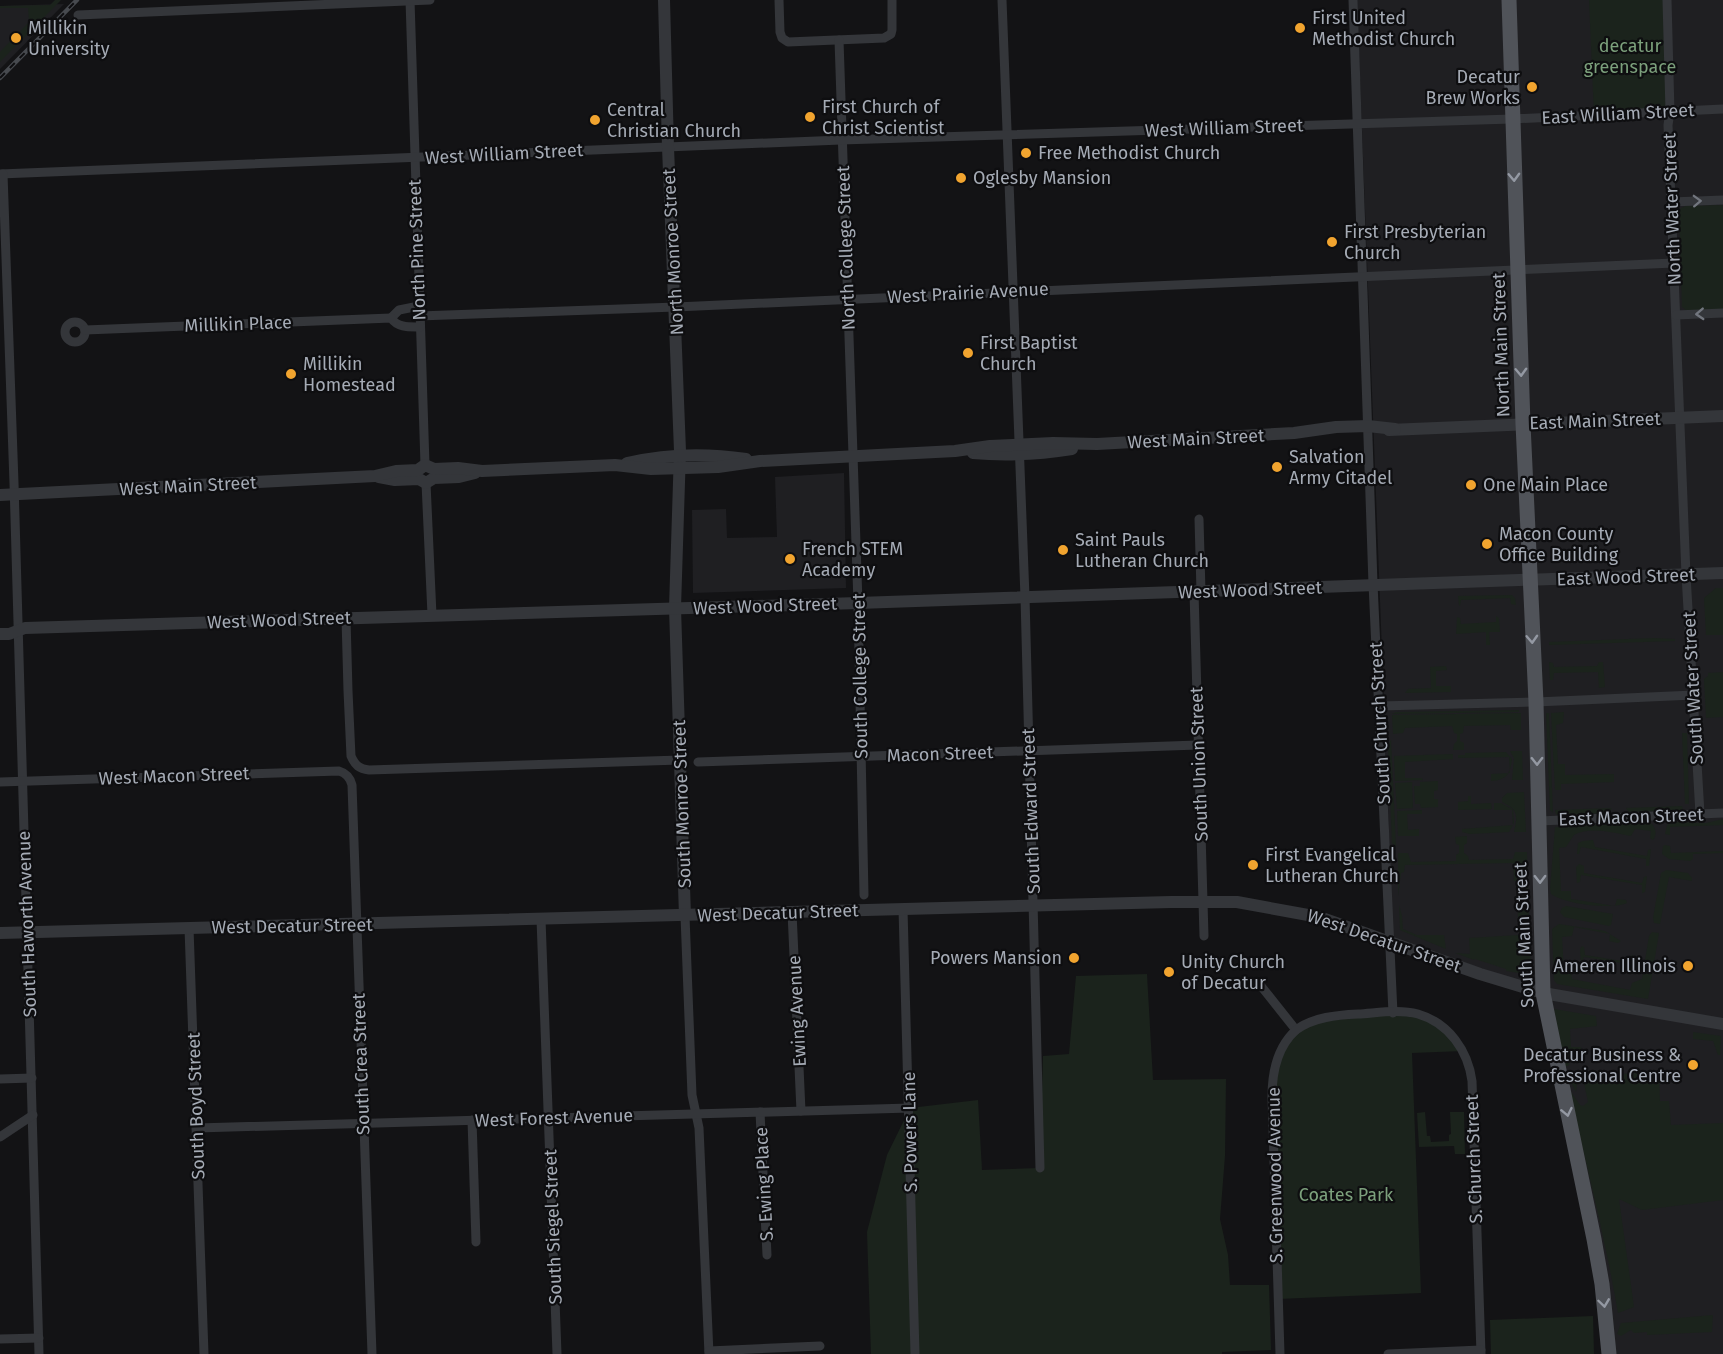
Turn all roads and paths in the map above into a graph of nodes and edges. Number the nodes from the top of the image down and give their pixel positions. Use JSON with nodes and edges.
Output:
{"nodes":[{"id":1,"x":410,"y":0,"type":"edge"},
{"id":2,"x":430,"y":0,"type":"edge"},
{"id":3,"x":664,"y":0,"type":"edge"},
{"id":4,"x":779,"y":0,"type":"edge"},
{"id":5,"x":892,"y":0,"type":"edge"},
{"id":6,"x":1002,"y":0,"type":"edge"},
{"id":7,"x":1353,"y":0,"type":"edge"},
{"id":8,"x":1509,"y":0,"type":"edge"},
{"id":9,"x":1667,"y":0,"type":"edge"},
{"id":10,"x":78,"y":15,"type":"dead end"},
{"id":11,"x":839,"y":40,"type":"junction"},
{"id":12,"x":1723,"y":109,"type":"edge"},
{"id":13,"x":1670,"y":112,"type":"junction"},
{"id":14,"x":1512,"y":119,"type":"junction"},
{"id":15,"x":1357,"y":124,"type":"junction"},
{"id":16,"x":1007,"y":134,"type":"junction"},
{"id":17,"x":841,"y":140,"type":"junction"},
{"id":18,"x":668,"y":147,"type":"junction"},
{"id":19,"x":414,"y":159,"type":"junction"},
{"id":20,"x":1,"y":174,"type":"edge"},
{"id":21,"x":1723,"y":200,"type":"edge"},
{"id":22,"x":1671,"y":202,"type":"junction"},
{"id":23,"x":1674,"y":263,"type":"junction"},
{"id":24,"x":1517,"y":270,"type":"junction"},
{"id":25,"x":1362,"y":275,"type":"junction"},
{"id":26,"x":1014,"y":291,"type":"junction"},
{"id":27,"x":849,"y":300,"type":"junction"},
{"id":28,"x":676,"y":307,"type":"junction"},
{"id":29,"x":419,"y":311,"type":"junction"},
{"id":30,"x":1723,"y":313,"type":"edge"},
{"id":31,"x":1676,"y":315,"type":"junction"},
{"id":32,"x":391,"y":318,"type":"junction"},
{"id":33,"x":420,"y":327,"type":"junction"},
{"id":34,"x":85,"y":330,"type":"dead end"},
{"id":35,"x":4,"y":333,"type":"edge"},
{"id":36,"x":1723,"y":416,"type":"edge"},
{"id":37,"x":1680,"y":418,"type":"junction"},
{"id":38,"x":1523,"y":424,"type":"junction"},
{"id":39,"x":1368,"y":429,"type":"junction"},
{"id":40,"x":1395,"y":429,"type":"joint"},
{"id":41,"x":1019,"y":449,"type":"junction"},
{"id":42,"x":854,"y":457,"type":"junction"},
{"id":43,"x":680,"y":462,"type":"junction"},
{"id":44,"x":426,"y":474,"type":"junction"},
{"id":45,"x":14,"y":494,"type":"junction"},
{"id":46,"x":0,"y":495,"type":"edge"},
{"id":47,"x":1199,"y":519,"type":"dead end"},
{"id":48,"x":1723,"y":573,"type":"edge"},
{"id":49,"x":1686,"y":574,"type":"junction"},
{"id":50,"x":1530,"y":580,"type":"junction"},
{"id":51,"x":1373,"y":584,"type":"junction"},
{"id":52,"x":1198,"y":592,"type":"junction"},
{"id":53,"x":1025,"y":597,"type":"junction"},
{"id":54,"x":858,"y":603,"type":"junction"},
{"id":55,"x":675,"y":608,"type":"junction"},
{"id":56,"x":432,"y":615,"type":"junction"},
{"id":57,"x":346,"y":618,"type":"junction"},
{"id":58,"x":17,"y":631,"type":"junction"},
{"id":59,"x":0,"y":634,"type":"edge"},
{"id":60,"x":1694,"y":695,"type":"junction"},
{"id":61,"x":1536,"y":702,"type":"junction"},
{"id":62,"x":1380,"y":706,"type":"junction"},
{"id":63,"x":1198,"y":745,"type":"junction"},
{"id":64,"x":1029,"y":752,"type":"junction"},
{"id":65,"x":862,"y":757,"type":"junction"},
{"id":66,"x":680,"y":760,"type":"junction"},
{"id":67,"x":698,"y":762,"type":"dead end"},
{"id":68,"x":348,"y":775,"type":"joint"},
{"id":69,"x":22,"y":781,"type":"junction"},
{"id":70,"x":0,"y":782,"type":"edge"},
{"id":71,"x":1723,"y":813,"type":"edge"},
{"id":72,"x":1700,"y":814,"type":"junction"},
{"id":73,"x":1539,"y":820,"type":"junction"},
{"id":74,"x":864,"y":895,"type":"dead end"},
{"id":75,"x":1204,"y":901,"type":"junction"},
{"id":76,"x":1034,"y":906,"type":"junction"},
{"id":77,"x":903,"y":909,"type":"junction"},
{"id":78,"x":792,"y":912,"type":"junction"},
{"id":79,"x":685,"y":916,"type":"junction"},
{"id":80,"x":541,"y":920,"type":"junction"},
{"id":81,"x":356,"y":924,"type":"junction"},
{"id":82,"x":189,"y":928,"type":"junction"},
{"id":83,"x":0,"y":933,"type":"edge"},
{"id":84,"x":27,"y":933,"type":"junction"},
{"id":85,"x":1204,"y":936,"type":"dead end"},
{"id":86,"x":1390,"y":941,"type":"junction"},
{"id":87,"x":1261,"y":987,"type":"dead end"},
{"id":88,"x":1543,"y":993,"type":"junction"},
{"id":89,"x":1393,"y":1012,"type":"junction"},
{"id":90,"x":1723,"y":1024,"type":"edge"},
{"id":91,"x":1296,"y":1030,"type":"junction"},
{"id":92,"x":32,"y":1078,"type":"junction"},
{"id":93,"x":0,"y":1079,"type":"edge"},
{"id":94,"x":910,"y":1108,"type":"junction"},
{"id":95,"x":801,"y":1111,"type":"junction"},
{"id":96,"x":760,"y":1112,"type":"junction"},
{"id":97,"x":695,"y":1114,"type":"junction"},
{"id":98,"x":33,"y":1115,"type":"junction"},
{"id":99,"x":549,"y":1118,"type":"junction"},
{"id":100,"x":472,"y":1120,"type":"junction"},
{"id":101,"x":363,"y":1124,"type":"junction"},
{"id":102,"x":197,"y":1128,"type":"junction"},
{"id":103,"x":0,"y":1137,"type":"edge"},
{"id":104,"x":1040,"y":1168,"type":"dead end"},
{"id":105,"x":477,"y":1242,"type":"dead end"},
{"id":106,"x":767,"y":1255,"type":"dead end"},
{"id":107,"x":39,"y":1338,"type":"junction"},
{"id":108,"x":0,"y":1339,"type":"edge"},
{"id":109,"x":820,"y":1346,"type":"dead end"},
{"id":110,"x":709,"y":1352,"type":"edge"},
{"id":111,"x":1481,"y":1352,"type":"edge"},
{"id":112,"x":39,"y":1354,"type":"edge"},
{"id":113,"x":204,"y":1354,"type":"edge"},
{"id":114,"x":372,"y":1354,"type":"edge"},
{"id":115,"x":557,"y":1354,"type":"edge"},
{"id":116,"x":915,"y":1354,"type":"edge"},
{"id":117,"x":1280,"y":1354,"type":"edge"},
{"id":118,"x":1388,"y":1354,"type":"edge"},
{"id":119,"x":1610,"y":1354,"type":"edge"}],
"edges":[{"from":1,"to":2,"type":"street"},
{"from":1,"to":10,"type":"street"},
{"from":1,"to":19,"type":"street","name":"North Pine Street"},
{"from":3,"to":18,"type":"street","name":"North Monroe Street"},
{"from":4,"to":11,"type":"street"},
{"from":5,"to":11,"type":"street"},
{"from":6,"to":16,"type":"street","name":"South Edward Street"},
{"from":7,"to":15,"type":"street","name":"South Church Street"},
{"from":8,"to":14,"type":"main road","name":"North Main Street"},
{"from":9,"to":13,"type":"street","name":"North Water Street"},
{"from":11,"to":17,"type":"street","name":"North College Street"},
{"from":12,"to":13,"type":"street","name":"East William Street"},
{"from":13,"to":14,"type":"street","name":"East William Street"},
{"from":13,"to":22,"type":"street","name":"North Water Street"},
{"from":14,"to":15,"type":"street","name":"West William Street"},
{"from":14,"to":24,"type":"main road","name":"North Main Street","one_way":true},
{"from":15,"to":16,"type":"street","name":"West William Street"},
{"from":15,"to":25,"type":"street","name":"South Church Street"},
{"from":16,"to":17,"type":"street","name":"West William Street"},
{"from":16,"to":26,"type":"street","name":"South Edward Street"},
{"from":17,"to":18,"type":"street","name":"West William Street"},
{"from":17,"to":27,"type":"street","name":"North College Street"},
{"from":18,"to":19,"type":"street","name":"West William Street"},
{"from":18,"to":28,"type":"street","name":"North Monroe Street"},
{"from":19,"to":20,"type":"street","name":"West William Street"},
{"from":19,"to":29,"type":"street","name":"North Pine Street"},
{"from":20,"to":35,"type":"street","name":"South Haworth Avenue"},
{"from":22,"to":21,"type":"street","one_way":true},
{"from":22,"to":23,"type":"street","name":"North Water Street"},
{"from":23,"to":24,"type":"street","name":"West Prairie Avenue"},
{"from":23,"to":31,"type":"street","name":"North Water Street"},
{"from":24,"to":25,"type":"street","name":"West Prairie Avenue"},
{"from":24,"to":38,"type":"main road","name":"North Main Street","one_way":true},
{"from":25,"to":26,"type":"street","name":"West Prairie Avenue"},
{"from":25,"to":39,"type":"street","name":"South Church Street"},
{"from":26,"to":27,"type":"street","name":"West Prairie Avenue"},
{"from":26,"to":41,"type":"street","name":"South Edward Street"},
{"from":27,"to":28,"type":"street","name":"West Prairie Avenue"},
{"from":27,"to":42,"type":"street","name":"North College Street"},
{"from":28,"to":29,"type":"street","name":"West Prairie Avenue"},
{"from":28,"to":43,"type":"street","name":"North Monroe Street"},
{"from":29,"to":32,"type":"street","name":"Millikin Place"},
{"from":29,"to":33,"type":"street","name":"North Pine Street"},
{"from":30,"to":31,"type":"street","one_way":true},
{"from":31,"to":37,"type":"street","name":"North Water Street"},
{"from":32,"to":33,"type":"street","name":"Millikin Place"},
{"from":32,"to":34,"type":"street","name":"Millikin Place"},
{"from":33,"to":44,"type":"street","name":"North Pine Street"},
{"from":35,"to":45,"type":"street","name":"South Haworth Avenue"},
{"from":36,"to":37,"type":"street","name":"East Main Street"},
{"from":37,"to":38,"type":"street","name":"East Main Street"},
{"from":37,"to":49,"type":"street","name":"South Water Street"},
{"from":38,"to":40,"type":"street","name":"East Main Street"},
{"from":38,"to":50,"type":"main road","name":"North Main Street"},
{"from":39,"to":40,"type":"street","name":"West Main Street"},
{"from":39,"to":41,"type":"street","name":"West Main Street"},
{"from":39,"to":51,"type":"street","name":"South Church Street"},
{"from":41,"to":42,"type":"street","name":"West Main Street"},
{"from":41,"to":53,"type":"street","name":"South Edward Street"},
{"from":42,"to":43,"type":"street","name":"West Main Street"},
{"from":42,"to":54,"type":"street","name":"South College Street"},
{"from":43,"to":44,"type":"street","name":"West Main Street"},
{"from":43,"to":55,"type":"street","name":"South Monroe Street"},
{"from":44,"to":45,"type":"street","name":"West Main Street"},
{"from":44,"to":56,"type":"street","name":"North Pine Street"},
{"from":45,"to":46,"type":"street","name":"West Main Street"},
{"from":45,"to":58,"type":"street","name":"South Haworth Avenue"},
{"from":47,"to":52,"type":"street","name":"South Union Street"},
{"from":48,"to":49,"type":"street","name":"East Wood Street"},
{"from":49,"to":50,"type":"street","name":"East Wood Street"},
{"from":49,"to":60,"type":"street","name":"South Water Street"},
{"from":50,"to":51,"type":"street","name":"West Wood Street"},
{"from":50,"to":61,"type":"main road","name":"South Main Street","one_way":true},
{"from":51,"to":52,"type":"street","name":"West Wood Street"},
{"from":51,"to":62,"type":"street","name":"South Church Street"},
{"from":52,"to":53,"type":"street","name":"West Wood Street"},
{"from":52,"to":63,"type":"street","name":"South Union Street"},
{"from":53,"to":54,"type":"street","name":"West Wood Street"},
{"from":53,"to":64,"type":"street","name":"South Edward Street"},
{"from":54,"to":55,"type":"street","name":"West Wood Street"},
{"from":54,"to":65,"type":"street","name":"South College Street"},
{"from":55,"to":56,"type":"street","name":"West Wood Street"},
{"from":55,"to":66,"type":"street","name":"South Monroe Street"},
{"from":56,"to":57,"type":"street","name":"West Wood Street"},
{"from":57,"to":58,"type":"street","name":"West Wood Street"},
{"from":57,"to":66,"type":"street"},
{"from":58,"to":59,"type":"street","name":"West Wood Street"},
{"from":58,"to":69,"type":"street","name":"South Haworth Avenue"},
{"from":60,"to":61,"type":"street"},
{"from":60,"to":72,"type":"street","name":"South Water Street"},
{"from":61,"to":62,"type":"street"},
{"from":61,"to":73,"type":"main road","name":"South Main Street","one_way":true},
{"from":62,"to":86,"type":"street","name":"South Church Street"},
{"from":63,"to":64,"type":"street","name":"Macon Street"},
{"from":63,"to":75,"type":"street","name":"South Union Street"},
{"from":64,"to":65,"type":"street","name":"Macon Street"},
{"from":64,"to":76,"type":"street","name":"South Edward Street"},
{"from":65,"to":67,"type":"street"},
{"from":65,"to":74,"type":"street","name":"South College Street"},
{"from":66,"to":79,"type":"street","name":"South Monroe Street"},
{"from":68,"to":69,"type":"street","name":"West Macon Street"},
{"from":68,"to":81,"type":"street","name":"South Crea Street"},
{"from":69,"to":70,"type":"street","name":"West Macon Street"},
{"from":69,"to":84,"type":"street","name":"South Haworth Avenue"},
{"from":71,"to":72,"type":"street","name":"East Macon Street"},
{"from":72,"to":73,"type":"street","name":"East Macon Street"},
{"from":73,"to":88,"type":"main road","name":"South Main Street","one_way":true},
{"from":75,"to":76,"type":"street","name":"West Decatur Street"},
{"from":75,"to":85,"type":"street","name":"South Union Street"},
{"from":75,"to":86,"type":"street","name":"West Decatur Street"},
{"from":76,"to":77,"type":"street","name":"West Decatur Street"},
{"from":76,"to":104,"type":"street","name":"South Edward Street"},
{"from":77,"to":78,"type":"street","name":"West Decatur Street"},
{"from":77,"to":94,"type":"street","name":"S. Powers Lane"},
{"from":78,"to":79,"type":"street","name":"West Decatur Street"},
{"from":78,"to":95,"type":"street","name":"Ewing Avenue"},
{"from":79,"to":80,"type":"street","name":"West Decatur Street"},
{"from":79,"to":97,"type":"street","name":"South Monroe Street"},
{"from":80,"to":81,"type":"street","name":"West Decatur Street"},
{"from":80,"to":99,"type":"street","name":"South Siegel Street"},
{"from":81,"to":82,"type":"street","name":"West Decatur Street"},
{"from":81,"to":101,"type":"street","name":"South Crea Street"},
{"from":82,"to":84,"type":"street","name":"West Decatur Street"},
{"from":82,"to":102,"type":"street","name":"South Boyd Street"},
{"from":83,"to":84,"type":"street","name":"West Decatur Street"},
{"from":84,"to":92,"type":"street","name":"South Haworth Avenue"},
{"from":86,"to":88,"type":"street","name":"West Decatur Street"},
{"from":86,"to":89,"type":"street","name":"South Church Street"},
{"from":87,"to":91,"type":"street"},
{"from":88,"to":90,"type":"street","name":"West Decatur Street"},
{"from":88,"to":119,"type":"main road","name":"South Main Street","one_way":true},
{"from":89,"to":91,"type":"street"},
{"from":89,"to":111,"type":"street","name":"S. Church Street"},
{"from":91,"to":117,"type":"street","name":"S. Greenwood Avenue"},
{"from":92,"to":93,"type":"street"},
{"from":92,"to":98,"type":"street","name":"South Haworth Avenue"},
{"from":94,"to":95,"type":"street","name":"West Forest Avenue"},
{"from":94,"to":116,"type":"street","name":"S. Powers Lane"},
{"from":95,"to":96,"type":"street","name":"West Forest Avenue"},
{"from":96,"to":97,"type":"street","name":"West Forest Avenue"},
{"from":96,"to":106,"type":"street","name":"S. Ewing Place"},
{"from":97,"to":99,"type":"street","name":"West Forest Avenue"},
{"from":97,"to":110,"type":"street","name":"South Monroe Street"},
{"from":98,"to":103,"type":"street"},
{"from":98,"to":107,"type":"street","name":"South Haworth Avenue"},
{"from":99,"to":100,"type":"street","name":"West Forest Avenue"},
{"from":99,"to":115,"type":"street","name":"South Siegel Street"},
{"from":100,"to":101,"type":"street","name":"West Forest Avenue"},
{"from":100,"to":105,"type":"street"},
{"from":101,"to":102,"type":"street","name":"West Forest Avenue"},
{"from":101,"to":114,"type":"street","name":"South Crea Street"},
{"from":102,"to":113,"type":"street","name":"South Boyd Street"},
{"from":107,"to":108,"type":"street"},
{"from":107,"to":112,"type":"street","name":"South Haworth Avenue"},
{"from":109,"to":110,"type":"street"},
{"from":111,"to":118,"type":"street"}]}
